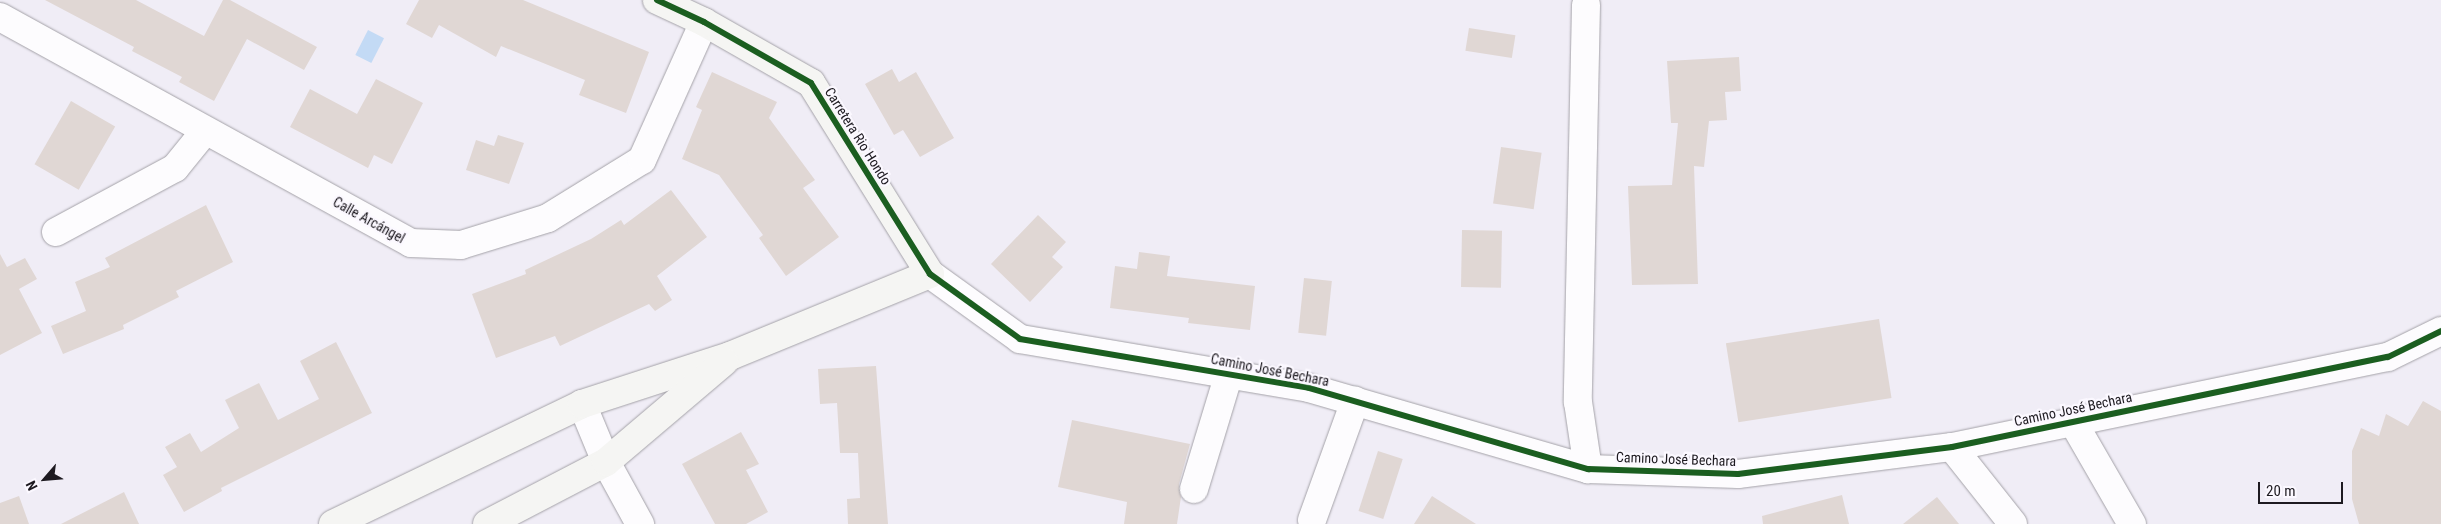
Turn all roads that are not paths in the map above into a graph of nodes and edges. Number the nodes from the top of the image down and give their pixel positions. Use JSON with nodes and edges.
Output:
{"nodes":[{"id":1,"x":657,"y":0,"type":"edge"},
{"id":2,"x":1586,"y":5,"type":"dead end"},
{"id":3,"x":0,"y":17,"type":"edge"},
{"id":4,"x":704,"y":22,"type":"junction"},
{"id":5,"x":205,"y":131,"type":"junction"},
{"id":6,"x":56,"y":232,"type":"dead end"},
{"id":7,"x":930,"y":274,"type":"junction"},
{"id":8,"x":2441,"y":331,"type":"edge"},
{"id":9,"x":730,"y":356,"type":"junction"},
{"id":10,"x":1229,"y":374,"type":"junction"},
{"id":11,"x":1355,"y":401,"type":"junction"},
{"id":12,"x":582,"y":404,"type":"junction"},
{"id":13,"x":2072,"y":422,"type":"junction"},
{"id":14,"x":1952,"y":447,"type":"junction"},
{"id":15,"x":606,"y":462,"type":"junction"},
{"id":16,"x":1588,"y":469,"type":"junction"},
{"id":17,"x":1194,"y":488,"type":"dead end"},
{"id":18,"x":1312,"y":520,"type":"dead end"},
{"id":19,"x":333,"y":524,"type":"edge"},
{"id":20,"x":487,"y":524,"type":"edge"},
{"id":21,"x":640,"y":524,"type":"edge"},
{"id":22,"x":2013,"y":524,"type":"edge"},
{"id":23,"x":2132,"y":524,"type":"edge"}],
"edges":[{"from":1,"to":4,"type":"street","name":"Carretera Rio Hondo"},
{"from":2,"to":16,"type":"street"},
{"from":3,"to":5,"type":"street","name":"Calle Arcángel"},
{"from":4,"to":5,"type":"street","name":"Calle Arcángel"},
{"from":4,"to":7,"type":"street","name":"Carretera Rio Hondo"},
{"from":5,"to":6,"type":"street"},
{"from":7,"to":9,"type":"street"},
{"from":7,"to":10,"type":"street","name":"Camino José Bechara"},
{"from":8,"to":13,"type":"street","name":"Camino José Bechara"},
{"from":9,"to":12,"type":"street"},
{"from":9,"to":15,"type":"street"},
{"from":10,"to":11,"type":"street","name":"Camino José Bechara"},
{"from":10,"to":17,"type":"street"},
{"from":11,"to":16,"type":"street","name":"Camino José Bechara"},
{"from":11,"to":18,"type":"street"},
{"from":12,"to":15,"type":"street"},
{"from":12,"to":19,"type":"street"},
{"from":13,"to":14,"type":"street","name":"Camino José Bechara"},
{"from":13,"to":23,"type":"street"},
{"from":14,"to":16,"type":"street","name":"Camino José Bechara"},
{"from":14,"to":22,"type":"street"},
{"from":15,"to":20,"type":"street"},
{"from":15,"to":21,"type":"street"}]}
